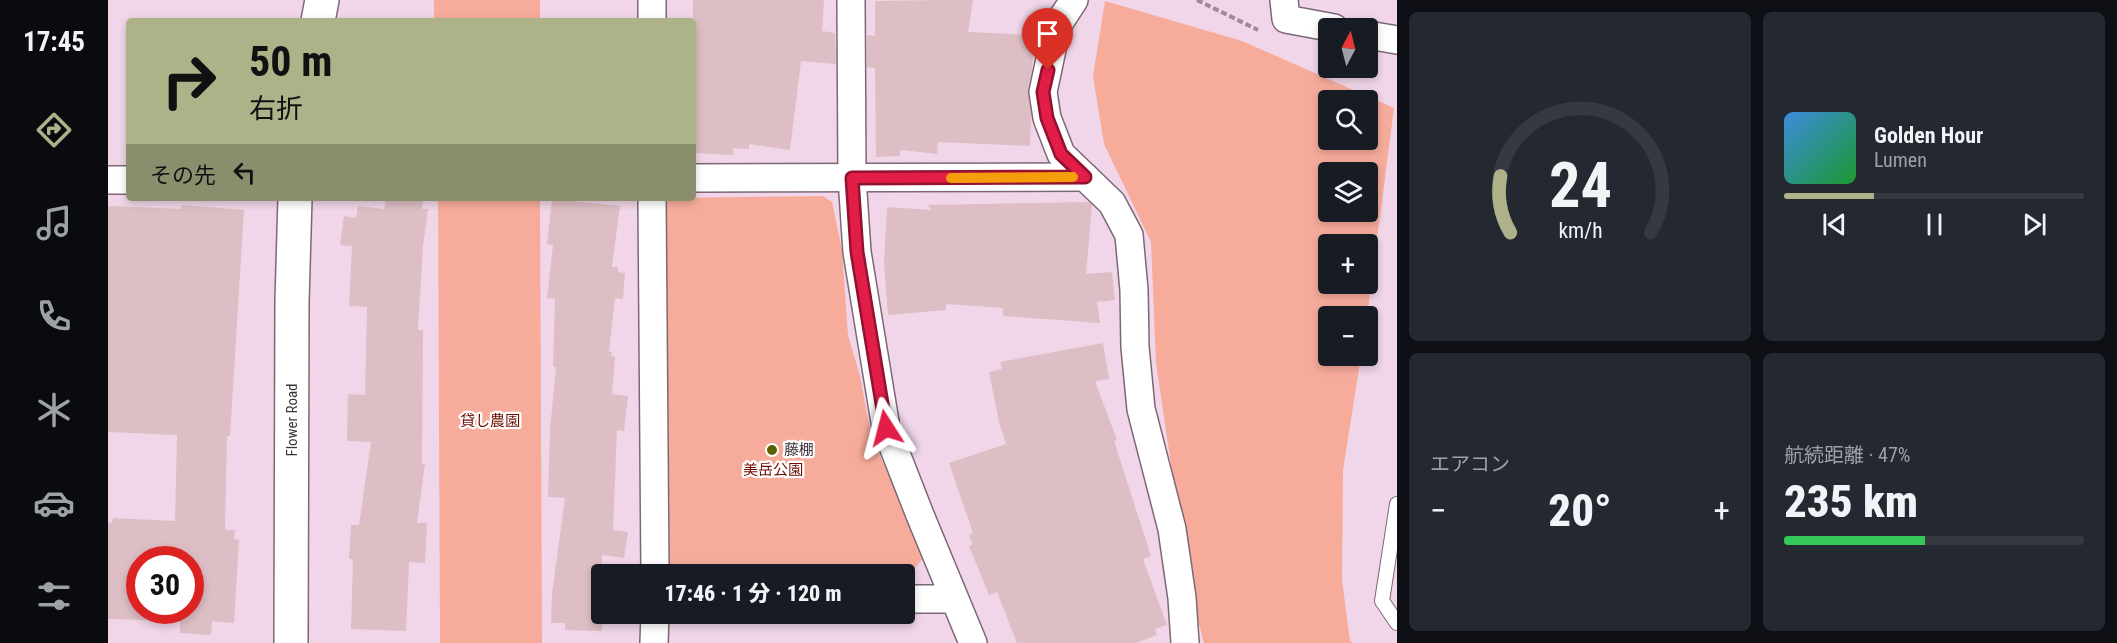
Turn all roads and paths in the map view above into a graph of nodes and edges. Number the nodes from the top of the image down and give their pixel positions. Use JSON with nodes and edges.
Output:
{"nodes":[{"id":1,"x":322,"y":0,"type":"edge"},
{"id":2,"x":652,"y":0,"type":"edge"},
{"id":3,"x":851,"y":0,"type":"edge"},
{"id":4,"x":1074,"y":0,"type":"edge"},
{"id":5,"x":1197,"y":0,"type":"edge"},
{"id":6,"x":1284,"y":0,"type":"edge"},
{"id":7,"x":319,"y":18,"type":"edge"},
{"id":8,"x":652,"y":18,"type":"edge"},
{"id":9,"x":1318,"y":25,"type":"edge"},
{"id":10,"x":1259,"y":31,"type":"dead end"},
{"id":11,"x":1378,"y":37,"type":"edge"},
{"id":12,"x":1397,"y":40,"type":"edge"},
{"id":13,"x":1085,"y":177,"type":"junction"},
{"id":14,"x":696,"y":178,"type":"edge"},
{"id":15,"x":852,"y":178,"type":"junction"},
{"id":16,"x":108,"y":180,"type":"edge"},
{"id":17,"x":126,"y":180,"type":"edge"},
{"id":18,"x":295,"y":201,"type":"edge"},
{"id":19,"x":652,"y":201,"type":"edge"},
{"id":20,"x":1397,"y":504,"type":"edge"},
{"id":21,"x":655,"y":564,"type":"edge"},
{"id":22,"x":915,"y":599,"type":"edge"},
{"id":23,"x":954,"y":599,"type":"junction"},
{"id":24,"x":1397,"y":623,"type":"edge"},
{"id":25,"x":655,"y":624,"type":"edge"},
{"id":26,"x":291,"y":643,"type":"edge"},
{"id":27,"x":654,"y":643,"type":"edge"},
{"id":28,"x":973,"y":643,"type":"edge"},
{"id":29,"x":1185,"y":643,"type":"edge"}],
"edges":[{"from":1,"to":7,"type":"street"},
{"from":2,"to":8,"type":"street"},
{"from":3,"to":15,"type":"street"},
{"from":4,"to":13,"type":"street"},
{"from":5,"to":10,"type":"path"},
{"from":6,"to":9,"type":"street"},
{"from":11,"to":12,"type":"street"},
{"from":13,"to":15,"type":"street"},
{"from":13,"to":29,"type":"street"},
{"from":14,"to":15,"type":"street"},
{"from":15,"to":23,"type":"street"},
{"from":16,"to":17,"type":"street"},
{"from":18,"to":26,"type":"street","name":"Flower Road"},
{"from":19,"to":21,"type":"street"},
{"from":20,"to":24,"type":"lane"},
{"from":22,"to":23,"type":"street"},
{"from":23,"to":28,"type":"street"},
{"from":25,"to":27,"type":"street"}]}
